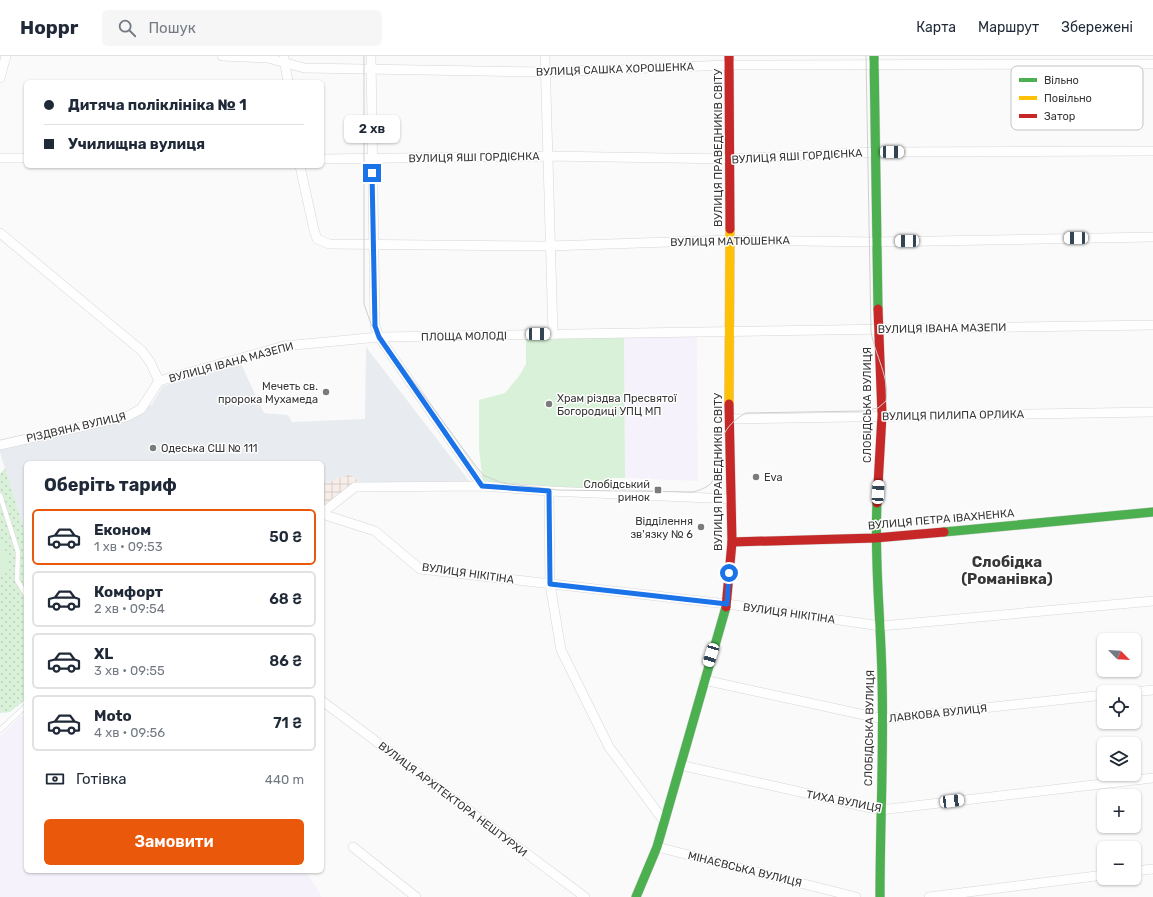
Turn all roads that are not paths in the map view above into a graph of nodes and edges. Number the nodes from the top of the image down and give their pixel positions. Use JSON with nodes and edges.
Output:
{"nodes":[{"id":1,"x":6,"y":56,"type":"edge"},
{"id":2,"x":222,"y":56,"type":"edge"},
{"id":3,"x":371,"y":56,"type":"edge"},
{"id":4,"x":545,"y":56,"type":"edge"},
{"id":5,"x":284,"y":60,"type":"edge"},
{"id":6,"x":874,"y":60,"type":"edge"},
{"id":7,"x":729,"y":61,"type":"edge"},
{"id":8,"x":1153,"y":64,"type":"edge"},
{"id":9,"x":372,"y":68,"type":"junction"},
{"id":10,"x":545,"y":72,"type":"junction"},
{"id":11,"x":0,"y":78,"type":"edge"},
{"id":12,"x":288,"y":80,"type":"edge"},
{"id":13,"x":1153,"y":151,"type":"edge"},
{"id":14,"x":876,"y":152,"type":"junction"},
{"id":15,"x":547,"y":156,"type":"junction"},
{"id":16,"x":0,"y":158,"type":"edge"},
{"id":17,"x":24,"y":158,"type":"edge"},
{"id":18,"x":324,"y":159,"type":"edge"},
{"id":19,"x":372,"y":159,"type":"junction"},
{"id":20,"x":730,"y":159,"type":"junction"},
{"id":21,"x":300,"y":168,"type":"edge"},
{"id":22,"x":0,"y":233,"type":"edge"},
{"id":23,"x":1153,"y":237,"type":"edge"},
{"id":24,"x":730,"y":240,"type":"junction"},
{"id":25,"x":876,"y":242,"type":"junction"},
{"id":26,"x":373,"y":245,"type":"junction"},
{"id":27,"x":550,"y":246,"type":"junction"},
{"id":28,"x":1153,"y":325,"type":"edge"},
{"id":29,"x":880,"y":329,"type":"junction"},
{"id":30,"x":730,"y":331,"type":"junction"},
{"id":31,"x":553,"y":334,"type":"junction"},
{"id":32,"x":379,"y":337,"type":"junction"},
{"id":33,"x":159,"y":381,"type":"junction"},
{"id":34,"x":1153,"y":412,"type":"edge"},
{"id":35,"x":882,"y":416,"type":"junction"},
{"id":36,"x":729,"y":419,"type":"junction"},
{"id":37,"x":0,"y":445,"type":"edge"},
{"id":38,"x":482,"y":486,"type":"junction"},
{"id":39,"x":549,"y":491,"type":"junction"},
{"id":40,"x":0,"y":495,"type":"edge"},
{"id":41,"x":731,"y":498,"type":"junction"},
{"id":42,"x":324,"y":512,"type":"edge"},
{"id":43,"x":1153,"y":512,"type":"edge"},
{"id":44,"x":324,"y":515,"type":"edge"},
{"id":45,"x":875,"y":538,"type":"junction"},
{"id":46,"x":732,"y":542,"type":"junction"},
{"id":47,"x":550,"y":584,"type":"junction"},
{"id":48,"x":24,"y":592,"type":"edge"},
{"id":49,"x":1153,"y":601,"type":"edge"},
{"id":50,"x":727,"y":604,"type":"junction"},
{"id":51,"x":881,"y":626,"type":"junction"},
{"id":52,"x":704,"y":680,"type":"junction"},
{"id":53,"x":1153,"y":690,"type":"edge"},
{"id":54,"x":1141,"y":691,"type":"edge"},
{"id":55,"x":1097,"y":696,"type":"edge"},
{"id":56,"x":324,"y":702,"type":"edge"},
{"id":57,"x":24,"y":708,"type":"edge"},
{"id":58,"x":883,"y":718,"type":"junction"},
{"id":59,"x":0,"y":730,"type":"edge"},
{"id":60,"x":680,"y":765,"type":"junction"},
{"id":61,"x":1153,"y":778,"type":"edge"},
{"id":62,"x":880,"y":810,"type":"junction"},
{"id":63,"x":664,"y":821,"type":"junction"},
{"id":64,"x":657,"y":846,"type":"junction"},
{"id":65,"x":354,"y":847,"type":"dead end"},
{"id":66,"x":1153,"y":869,"type":"edge"},
{"id":67,"x":1141,"y":870,"type":"edge"},
{"id":68,"x":1097,"y":876,"type":"edge"},
{"id":69,"x":416,"y":897,"type":"edge"},
{"id":70,"x":585,"y":897,"type":"edge"},
{"id":71,"x":636,"y":897,"type":"edge"},
{"id":72,"x":856,"y":897,"type":"edge"},
{"id":73,"x":880,"y":897,"type":"edge"},
{"id":74,"x":929,"y":897,"type":"edge"}],
"edges":[{"from":1,"to":11,"type":"street"},
{"from":2,"to":5,"type":"street","name":"ВУЛИЦЯ САШКА ХОРОШЕНКА"},
{"from":3,"to":9,"type":"street"},
{"from":4,"to":10,"type":"street"},
{"from":5,"to":9,"type":"street","name":"ВУЛИЦЯ САШКА ХОРОШЕНКА"},
{"from":5,"to":12,"type":"street"},
{"from":6,"to":7,"type":"street","name":"ВУЛИЦЯ САШКА ХОРОШЕНКА"},
{"from":6,"to":8,"type":"street","name":"ВУЛИЦЯ САШКА ХОРОШЕНКА"},
{"from":6,"to":14,"type":"main road","name":"СЛОБІДСЬКА ВУЛИЦЯ"},
{"from":7,"to":10,"type":"street","name":"ВУЛИЦЯ САШКА ХОРОШЕНКА"},
{"from":7,"to":20,"type":"main road","name":"ВУЛИЦЯ ПРАВЕДНИКІВ СВІТУ"},
{"from":9,"to":10,"type":"street","name":"ВУЛИЦЯ САШКА ХОРОШЕНКА"},
{"from":9,"to":19,"type":"street"},
{"from":10,"to":15,"type":"street"},
{"from":13,"to":14,"type":"street","name":"ВУЛИЦЯ ЯШІ ГОРДІЄНКА"},
{"from":14,"to":20,"type":"street","name":"ВУЛИЦЯ ЯШІ ГОРДІЄНКА"},
{"from":14,"to":25,"type":"main road","name":"СЛОБІДСЬКА ВУЛИЦЯ"},
{"from":15,"to":19,"type":"street","name":"ВУЛИЦЯ ЯШІ ГОРДІЄНКА"},
{"from":15,"to":20,"type":"street","name":"ВУЛИЦЯ ЯШІ ГОРДІЄНКА"},
{"from":15,"to":27,"type":"street"},
{"from":16,"to":17,"type":"street"},
{"from":18,"to":19,"type":"street","name":"ВУЛИЦЯ ЯШІ ГОРДІЄНКА"},
{"from":19,"to":26,"type":"street"},
{"from":20,"to":24,"type":"main road","name":"ВУЛИЦЯ ПРАВЕДНИКІВ СВІТУ"},
{"from":21,"to":26,"type":"street","name":"ВУЛИЦЯ МАТЮШЕНКА"},
{"from":22,"to":33,"type":"street","name":"ВУЛИЦЯ ІВАНА МАЗЕПИ"},
{"from":23,"to":25,"type":"street","name":"ВУЛИЦЯ МАТЮШЕНКА"},
{"from":24,"to":25,"type":"street","name":"ВУЛИЦЯ МАТЮШЕНКА"},
{"from":24,"to":27,"type":"street","name":"ВУЛИЦЯ МАТЮШЕНКА"},
{"from":24,"to":30,"type":"main road","name":"ВУЛИЦЯ ПРАВЕДНИКІВ СВІТУ"},
{"from":25,"to":29,"type":"main road","name":"СЛОБІДСЬКА ВУЛИЦЯ"},
{"from":26,"to":27,"type":"street","name":"ВУЛИЦЯ МАТЮШЕНКА"},
{"from":26,"to":32,"type":"street"},
{"from":27,"to":31,"type":"street"},
{"from":28,"to":29,"type":"street","name":"ВУЛИЦЯ ІВАНА МАЗЕПИ"},
{"from":29,"to":30,"type":"street","name":"ВУЛИЦЯ ІВАНА МАЗЕПИ"},
{"from":29,"to":35,"type":"main road","name":"СЛОБІДСЬКА ВУЛИЦЯ"},
{"from":30,"to":31,"type":"street","name":"ПЛОЩА МОЛОДІ"},
{"from":30,"to":36,"type":"main road","name":"ВУЛИЦЯ ПРАВЕДНИКІВ СВІТУ"},
{"from":31,"to":32,"type":"street","name":"ПЛОЩА МОЛОДІ"},
{"from":32,"to":33,"type":"street","name":"ВУЛИЦЯ ІВАНА МАЗЕПИ"},
{"from":32,"to":38,"type":"street"},
{"from":33,"to":37,"type":"street","name":"РІЗДВЯНА ВУЛИЦЯ"},
{"from":34,"to":35,"type":"street","name":"ВУЛИЦЯ ПИЛИПА ОРЛИКА"},
{"from":35,"to":36,"type":"street","name":"ВУЛИЦЯ ПИЛИПА ОРЛИКА"},
{"from":35,"to":45,"type":"main road","name":"СЛОБІДСЬКА ВУЛИЦЯ"},
{"from":36,"to":41,"type":"main road","name":"ВУЛИЦЯ ПРАВЕДНИКІВ СВІТУ"},
{"from":38,"to":39,"type":"street"},
{"from":38,"to":42,"type":"street"},
{"from":39,"to":41,"type":"street"},
{"from":39,"to":47,"type":"street"},
{"from":40,"to":48,"type":"lane"},
{"from":41,"to":46,"type":"main road","name":"ВУЛИЦЯ ПРАВЕДНИКІВ СВІТУ"},
{"from":43,"to":45,"type":"main road","name":"ВУЛИЦЯ ПЕТРА ІВАХНЕНКА"},
{"from":44,"to":47,"type":"street","name":"ВУЛИЦЯ НІКІТІНА"},
{"from":45,"to":46,"type":"main road","name":"ВУЛИЦЯ ПЕТРА ІВАХНЕНКА"},
{"from":45,"to":51,"type":"main road","name":"СЛОБІДСЬКА ВУЛИЦЯ"},
{"from":46,"to":50,"type":"main road","name":"ВУЛИЦЯ ПРАВЕДНИКІВ СВІТУ"},
{"from":47,"to":50,"type":"street","name":"ВУЛИЦЯ НІКІТІНА"},
{"from":47,"to":63,"type":"street"},
{"from":49,"to":51,"type":"street","name":"ВУЛИЦЯ НІКІТІНА"},
{"from":50,"to":51,"type":"street","name":"ВУЛИЦЯ НІКІТІНА"},
{"from":50,"to":52,"type":"main road","name":"ВУЛИЦЯ ПРАВЕДНИКІВ СВІТУ"},
{"from":51,"to":58,"type":"main road","name":"СЛОБІДСЬКА ВУЛИЦЯ"},
{"from":52,"to":58,"type":"street","name":"ЛАВКОВА ВУЛИЦЯ"},
{"from":52,"to":60,"type":"main road","name":"ВУЛИЦЯ ПРАВЕДНИКІВ СВІТУ"},
{"from":53,"to":54,"type":"street"},
{"from":55,"to":58,"type":"street","name":"ЛАВКОВА ВУЛИЦЯ"},
{"from":56,"to":70,"type":"street","name":"ВУЛИЦЯ АРХІТЕКТОРА НЕШТУРХИ"},
{"from":57,"to":59,"type":"lane"},
{"from":58,"to":62,"type":"main road","name":"СЛОБІДСЬКА ВУЛИЦЯ"},
{"from":60,"to":62,"type":"street","name":"ТИХА ВУЛИЦЯ"},
{"from":60,"to":63,"type":"main road","name":"ВУЛИЦЯ ПРАВЕДНИКІВ СВІТУ"},
{"from":61,"to":62,"type":"street","name":"ТИХА ВУЛИЦЯ"},
{"from":62,"to":73,"type":"main road","name":"СЛОБІДСЬКА ВУЛИЦЯ"},
{"from":63,"to":64,"type":"main road","name":"ВУЛИЦЯ ПРАВЕДНИКІВ СВІТУ"},
{"from":64,"to":71,"type":"main road","name":"ВУЛИЦЯ ПРАВЕДНИКІВ СВІТУ"},
{"from":64,"to":72,"type":"street","name":"МІНАЄВСЬКА ВУЛИЦЯ"},
{"from":65,"to":69,"type":"street"},
{"from":66,"to":67,"type":"street"},
{"from":68,"to":74,"type":"street"}]}
